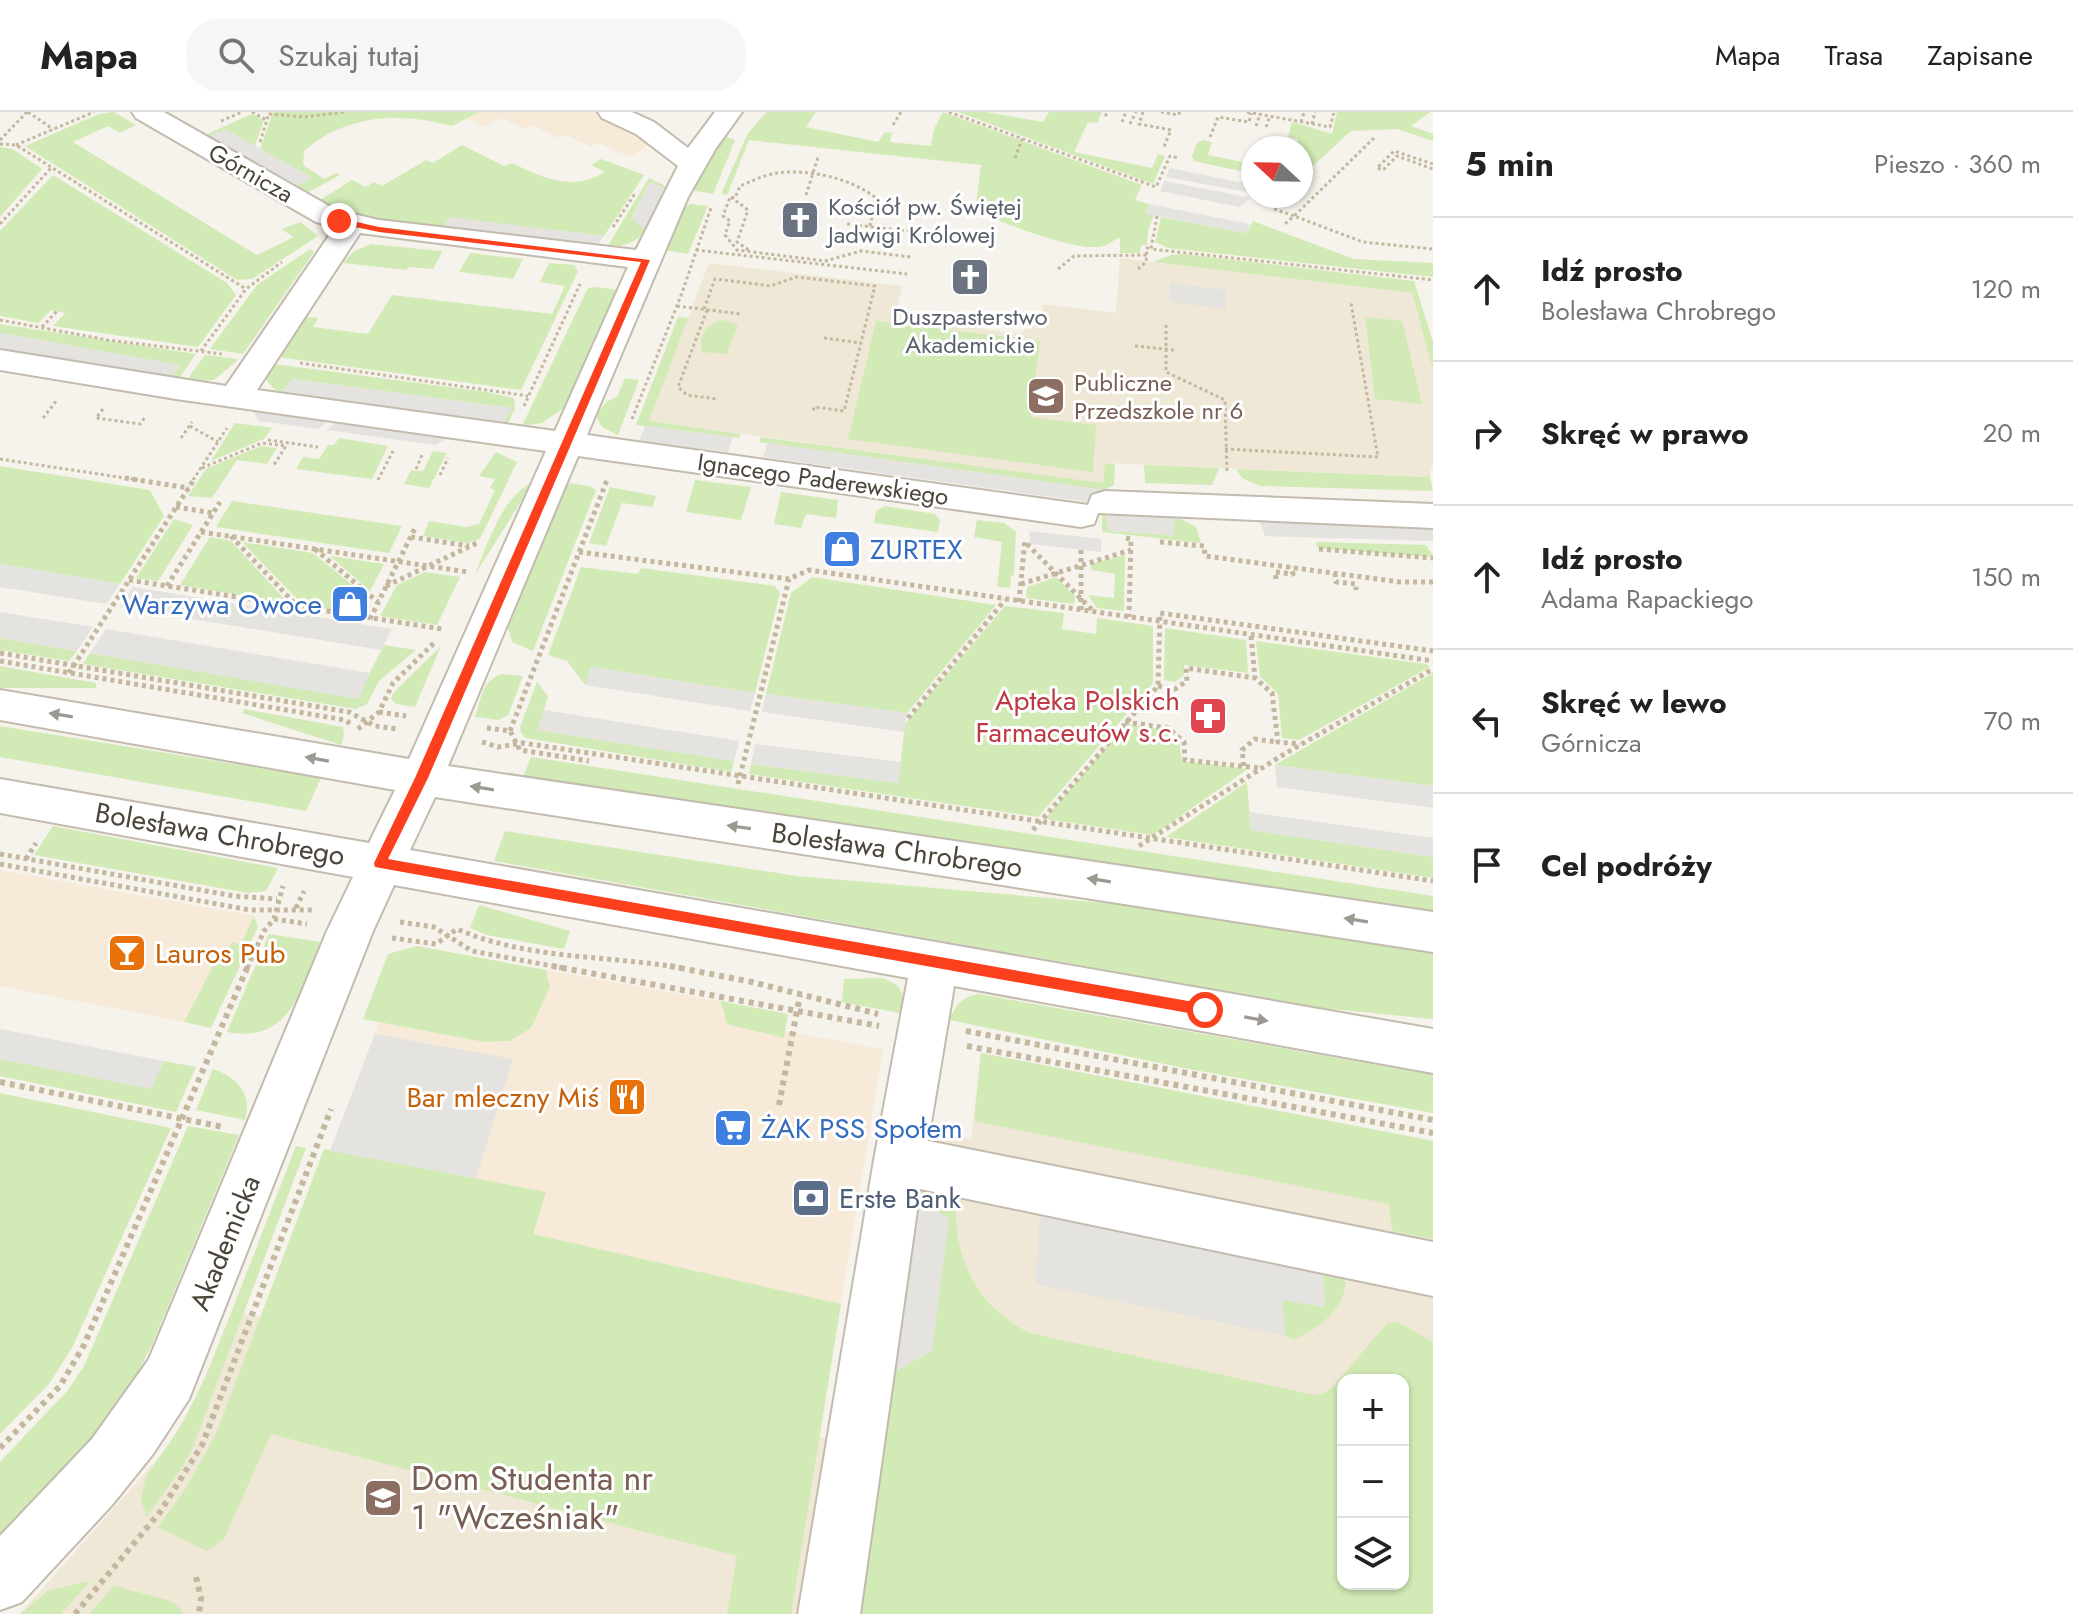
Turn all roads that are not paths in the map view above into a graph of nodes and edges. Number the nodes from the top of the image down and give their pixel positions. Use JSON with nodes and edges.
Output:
{"nodes":[{"id":1,"x":145,"y":112,"type":"edge"},
{"id":2,"x":611,"y":112,"type":"edge"},
{"id":3,"x":729,"y":112,"type":"edge"},
{"id":4,"x":692,"y":164,"type":"junction"},
{"id":5,"x":351,"y":224,"type":"junction"},
{"id":6,"x":646,"y":260,"type":"junction"},
{"id":7,"x":0,"y":360,"type":"edge"},
{"id":8,"x":234,"y":408,"type":"junction"},
{"id":9,"x":566,"y":443,"type":"junction"},
{"id":10,"x":1433,"y":516,"type":"edge"},
{"id":11,"x":0,"y":705,"type":"edge"},
{"id":12,"x":440,"y":731,"type":"junction"},
{"id":13,"x":360,"y":748,"type":"junction"},
{"id":14,"x":422,"y":778,"type":"junction"},
{"id":15,"x":0,"y":796,"type":"edge"},
{"id":16,"x":380,"y":863,"type":"junction"},
{"id":17,"x":1433,"y":932,"type":"edge"},
{"id":18,"x":935,"y":960,"type":"junction"},
{"id":19,"x":1433,"y":1051,"type":"edge"},
{"id":20,"x":899,"y":1160,"type":"junction"},
{"id":21,"x":1433,"y":1269,"type":"edge"},
{"id":22,"x":0,"y":1580,"type":"edge"},
{"id":23,"x":829,"y":1614,"type":"edge"}],
"edges":[{"from":1,"to":5,"type":"street","name":"Górnicza"},
{"from":2,"to":4,"type":"street"},
{"from":3,"to":4,"type":"street","name":"Akademicka"},
{"from":4,"to":6,"type":"street","name":"Akademicka"},
{"from":5,"to":6,"type":"street","name":"Górnicza"},
{"from":5,"to":8,"type":"street"},
{"from":6,"to":9,"type":"street","name":"Akademicka"},
{"from":7,"to":8,"type":"street","name":"Ignacego Paderewskiego"},
{"from":8,"to":9,"type":"street","name":"Ignacego Paderewskiego"},
{"from":9,"to":10,"type":"street","name":"Ignacego Paderewskiego"},
{"from":9,"to":12,"type":"street","name":"Akademicka"},
{"from":13,"to":11,"type":"street","name":"Bolesława Chrobrego","one_way":true},
{"from":12,"to":13,"type":"street","name":"Bolesława Chrobrego"},
{"from":12,"to":14,"type":"street","name":"Akademicka"},
{"from":13,"to":14,"type":"street","name":"Bolesława Chrobrego"},
{"from":14,"to":16,"type":"street","name":"Akademicka"},
{"from":17,"to":14,"type":"street","name":"Bolesława Chrobrego","one_way":true},
{"from":15,"to":16,"type":"street","name":"Bolesława Chrobrego"},
{"from":16,"to":18,"type":"street","name":"Bolesława Chrobrego"},
{"from":16,"to":22,"type":"street","name":"Akademicka"},
{"from":18,"to":19,"type":"street","name":"Bolesława Chrobrego","one_way":true},
{"from":18,"to":20,"type":"street"},
{"from":20,"to":21,"type":"street"},
{"from":20,"to":23,"type":"street"}]}
